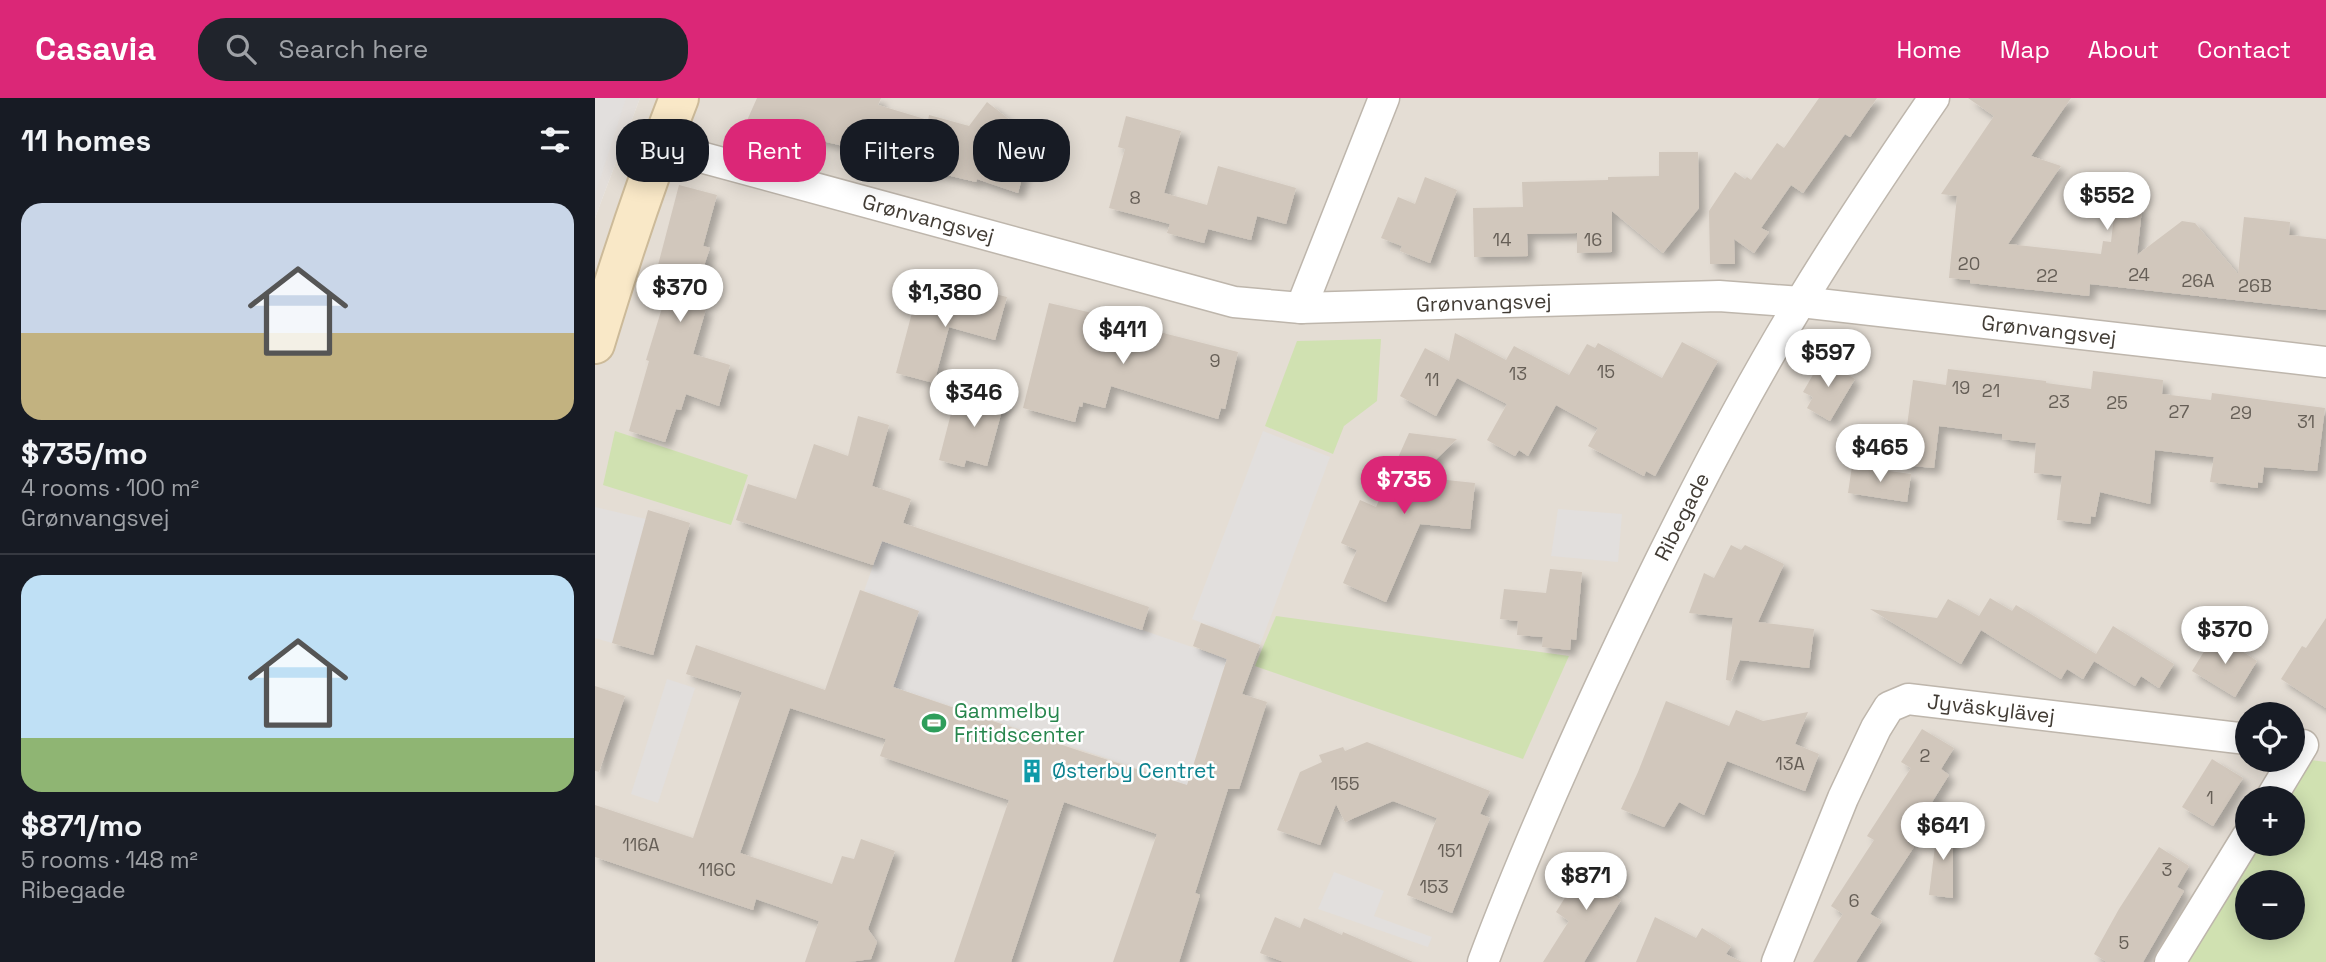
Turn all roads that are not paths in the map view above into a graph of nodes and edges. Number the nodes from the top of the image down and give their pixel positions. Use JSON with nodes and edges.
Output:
{"nodes":[{"id":1,"x":679,"y":98,"type":"edge"},
{"id":2,"x":1384,"y":98,"type":"edge"},
{"id":3,"x":1934,"y":98,"type":"edge"},
{"id":4,"x":671,"y":119,"type":"edge"},
{"id":5,"x":709,"y":159,"type":"edge"},
{"id":6,"x":647,"y":182,"type":"edge"},
{"id":7,"x":1801,"y":302,"type":"junction"},
{"id":8,"x":1301,"y":308,"type":"junction"},
{"id":9,"x":595,"y":344,"type":"edge"},
{"id":10,"x":2326,"y":362,"type":"edge"},
{"id":11,"x":2235,"y":737,"type":"edge"},
{"id":12,"x":2307,"y":746,"type":"edge"},
{"id":13,"x":2279,"y":786,"type":"edge"},
{"id":14,"x":2235,"y":856,"type":"edge"},
{"id":15,"x":1483,"y":962,"type":"edge"},
{"id":16,"x":1777,"y":962,"type":"edge"},
{"id":17,"x":2171,"y":962,"type":"edge"}],
"edges":[{"from":1,"to":4,"type":"street"},
{"from":2,"to":8,"type":"street"},
{"from":3,"to":7,"type":"street","name":"Ribegade"},
{"from":5,"to":8,"type":"street","name":"Grønvangsvej"},
{"from":6,"to":9,"type":"street"},
{"from":7,"to":8,"type":"street","name":"Grønvangsvej"},
{"from":7,"to":10,"type":"street","name":"Grønvangsvej"},
{"from":7,"to":15,"type":"street","name":"Ribegade"},
{"from":11,"to":16,"type":"street","name":"Jyväskylävej"},
{"from":12,"to":13,"type":"street"},
{"from":14,"to":17,"type":"street"}]}
